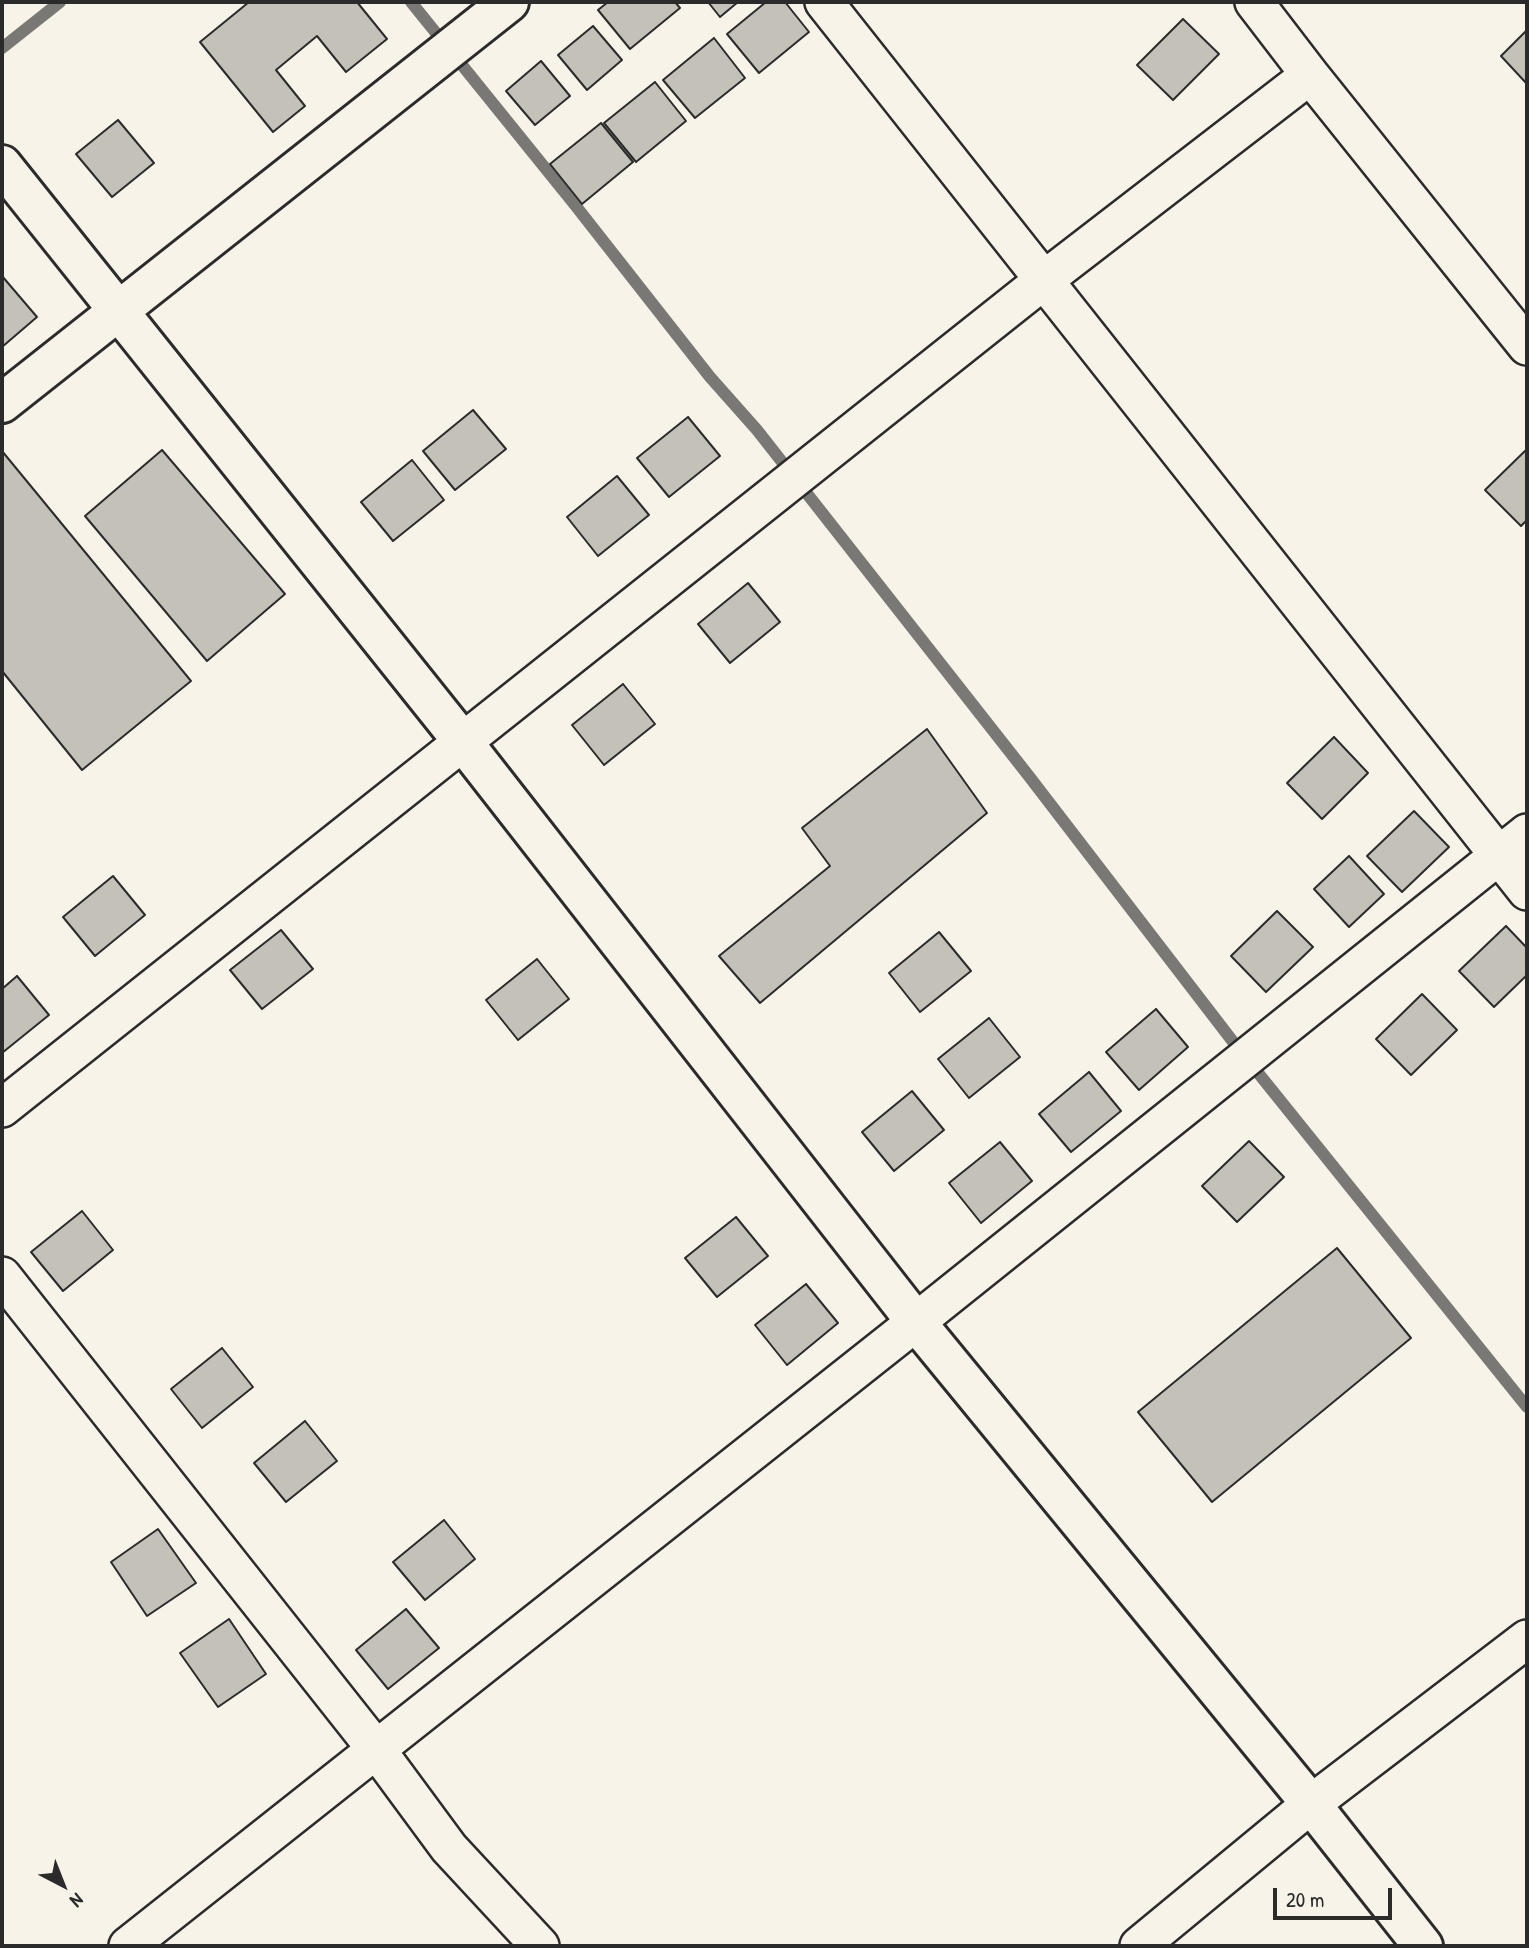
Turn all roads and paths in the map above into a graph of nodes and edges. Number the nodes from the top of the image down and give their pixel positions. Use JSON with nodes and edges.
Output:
{"nodes":[{"id":1,"x":509,"y":2,"type":"edge"},
{"id":2,"x":824,"y":2,"type":"edge"},
{"id":3,"x":1254,"y":2,"type":"edge"},
{"id":4,"x":1310,"y":75,"type":"junction"},
{"id":5,"x":2,"y":165,"type":"edge"},
{"id":6,"x":1044,"y":280,"type":"junction"},
{"id":7,"x":118,"y":310,"type":"junction"},
{"id":8,"x":1527,"y":346,"type":"edge"},
{"id":9,"x":2,"y":403,"type":"edge"},
{"id":10,"x":463,"y":742,"type":"junction"},
{"id":11,"x":1513,"y":844,"type":"edge"},
{"id":12,"x":1527,"y":891,"type":"edge"},
{"id":13,"x":2,"y":1108,"type":"edge"},
{"id":14,"x":2,"y":1276,"type":"edge"},
{"id":15,"x":916,"y":1322,"type":"junction"},
{"id":16,"x":1527,"y":1639,"type":"edge"},
{"id":17,"x":376,"y":1749,"type":"junction"},
{"id":18,"x":1311,"y":1804,"type":"junction"},
{"id":19,"x":128,"y":1946,"type":"edge"},
{"id":20,"x":540,"y":1946,"type":"edge"},
{"id":21,"x":1139,"y":1946,"type":"edge"},
{"id":22,"x":1423,"y":1946,"type":"edge"}],
"edges":[{"from":1,"to":7,"type":"street"},
{"from":2,"to":6,"type":"street"},
{"from":3,"to":4,"type":"street"},
{"from":4,"to":6,"type":"street"},
{"from":4,"to":8,"type":"street"},
{"from":5,"to":7,"type":"street"},
{"from":6,"to":10,"type":"street"},
{"from":6,"to":11,"type":"street"},
{"from":7,"to":9,"type":"street"},
{"from":7,"to":10,"type":"street"},
{"from":10,"to":13,"type":"street"},
{"from":10,"to":15,"type":"street"},
{"from":11,"to":12,"type":"street"},
{"from":11,"to":15,"type":"street"},
{"from":14,"to":17,"type":"street"},
{"from":15,"to":17,"type":"street"},
{"from":15,"to":18,"type":"street"},
{"from":16,"to":18,"type":"street"},
{"from":17,"to":19,"type":"street"},
{"from":17,"to":20,"type":"street"},
{"from":18,"to":21,"type":"street"},
{"from":18,"to":22,"type":"street"}]}
